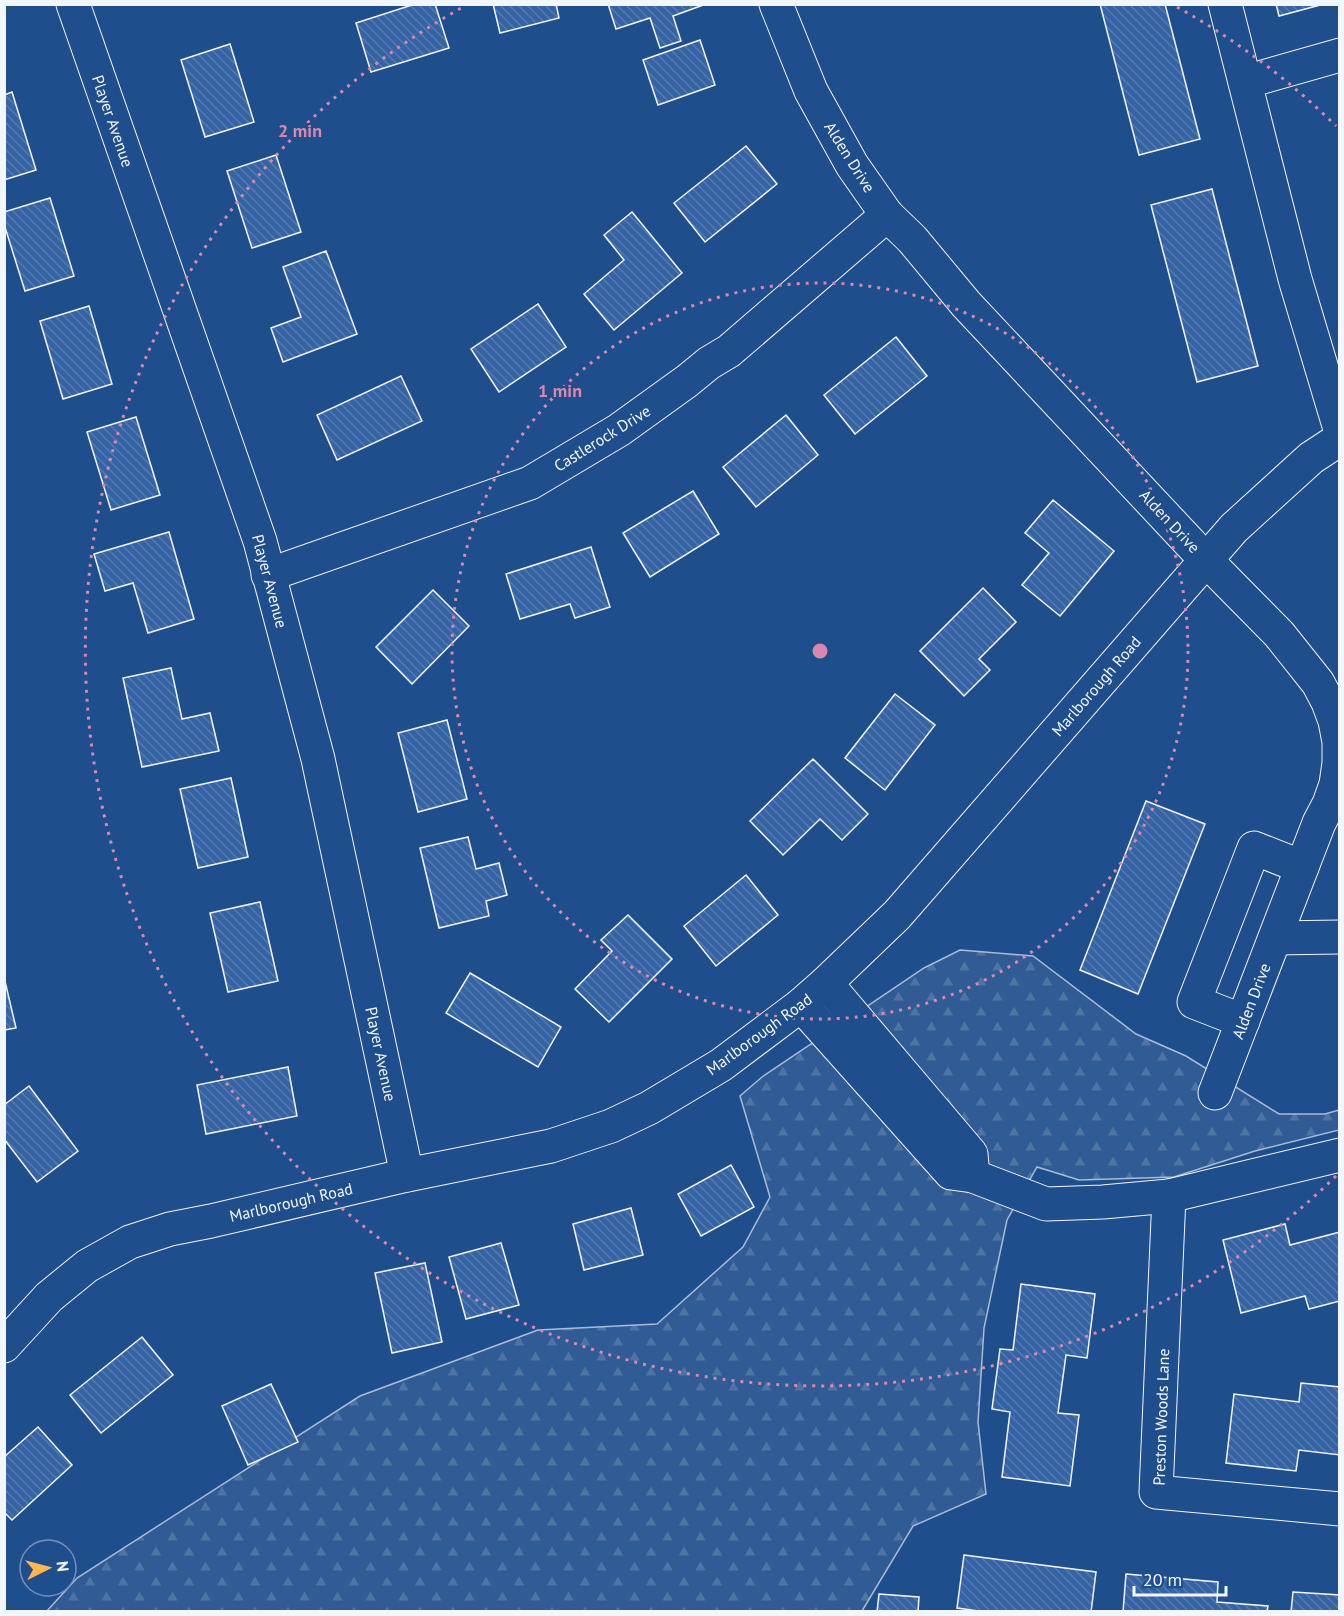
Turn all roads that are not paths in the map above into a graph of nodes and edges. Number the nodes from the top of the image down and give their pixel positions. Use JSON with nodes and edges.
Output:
{"nodes":[{"id":1,"x":776,"y":4,"type":"edge"},
{"id":2,"x":1225,"y":4,"type":"edge"},
{"id":3,"x":83,"y":7,"type":"edge"},
{"id":4,"x":1340,"y":55,"type":"edge"},
{"id":5,"x":1245,"y":82,"type":"junction"},
{"id":6,"x":887,"y":215,"type":"junction"},
{"id":7,"x":1340,"y":429,"type":"edge"},
{"id":8,"x":1340,"y":439,"type":"edge"},
{"id":9,"x":1206,"y":560,"type":"junction"},
{"id":10,"x":268,"y":576,"type":"junction"},
{"id":11,"x":1302,"y":867,"type":"junction"},
{"id":12,"x":1340,"y":937,"type":"edge"},
{"id":13,"x":1275,"y":938,"type":"junction"},
{"id":14,"x":826,"y":983,"type":"junction"},
{"id":15,"x":801,"y":1005,"type":"junction"},
{"id":16,"x":1243,"y":1021,"type":"junction"},
{"id":17,"x":1215,"y":1093,"type":"dead end"},
{"id":18,"x":1340,"y":1155,"type":"edge"},
{"id":19,"x":407,"y":1175,"type":"junction"},
{"id":20,"x":973,"y":1176,"type":"junction"},
{"id":21,"x":1170,"y":1196,"type":"junction"},
{"id":22,"x":5,"y":1346,"type":"edge"},
{"id":23,"x":1340,"y":1509,"type":"edge"}],
"edges":[{"from":1,"to":6,"type":"street","name":"Alden Drive"},
{"from":2,"to":5,"type":"street"},
{"from":3,"to":10,"type":"street","name":"Player Avenue"},
{"from":4,"to":5,"type":"street"},
{"from":5,"to":7,"type":"street"},
{"from":6,"to":9,"type":"street","name":"Alden Drive"},
{"from":6,"to":10,"type":"street","name":"Castlerock Drive"},
{"from":8,"to":9,"type":"street","name":"Marlborough Road"},
{"from":9,"to":11,"type":"street","name":"Alden Drive"},
{"from":9,"to":14,"type":"street","name":"Marlborough Road"},
{"from":10,"to":19,"type":"street","name":"Player Avenue"},
{"from":11,"to":13,"type":"street","name":"Alden Drive"},
{"from":11,"to":16,"type":"street"},
{"from":12,"to":13,"type":"street"},
{"from":13,"to":16,"type":"street","name":"Alden Drive"},
{"from":14,"to":15,"type":"street","name":"Marlborough Road"},
{"from":14,"to":20,"type":"street"},
{"from":15,"to":19,"type":"street","name":"Marlborough Road"},
{"from":15,"to":20,"type":"street"},
{"from":16,"to":17,"type":"street","name":"Alden Drive"},
{"from":18,"to":21,"type":"street"},
{"from":19,"to":22,"type":"street","name":"Marlborough Road"},
{"from":20,"to":21,"type":"street"},
{"from":21,"to":23,"type":"street","name":"Preston Woods Lane"}]}
